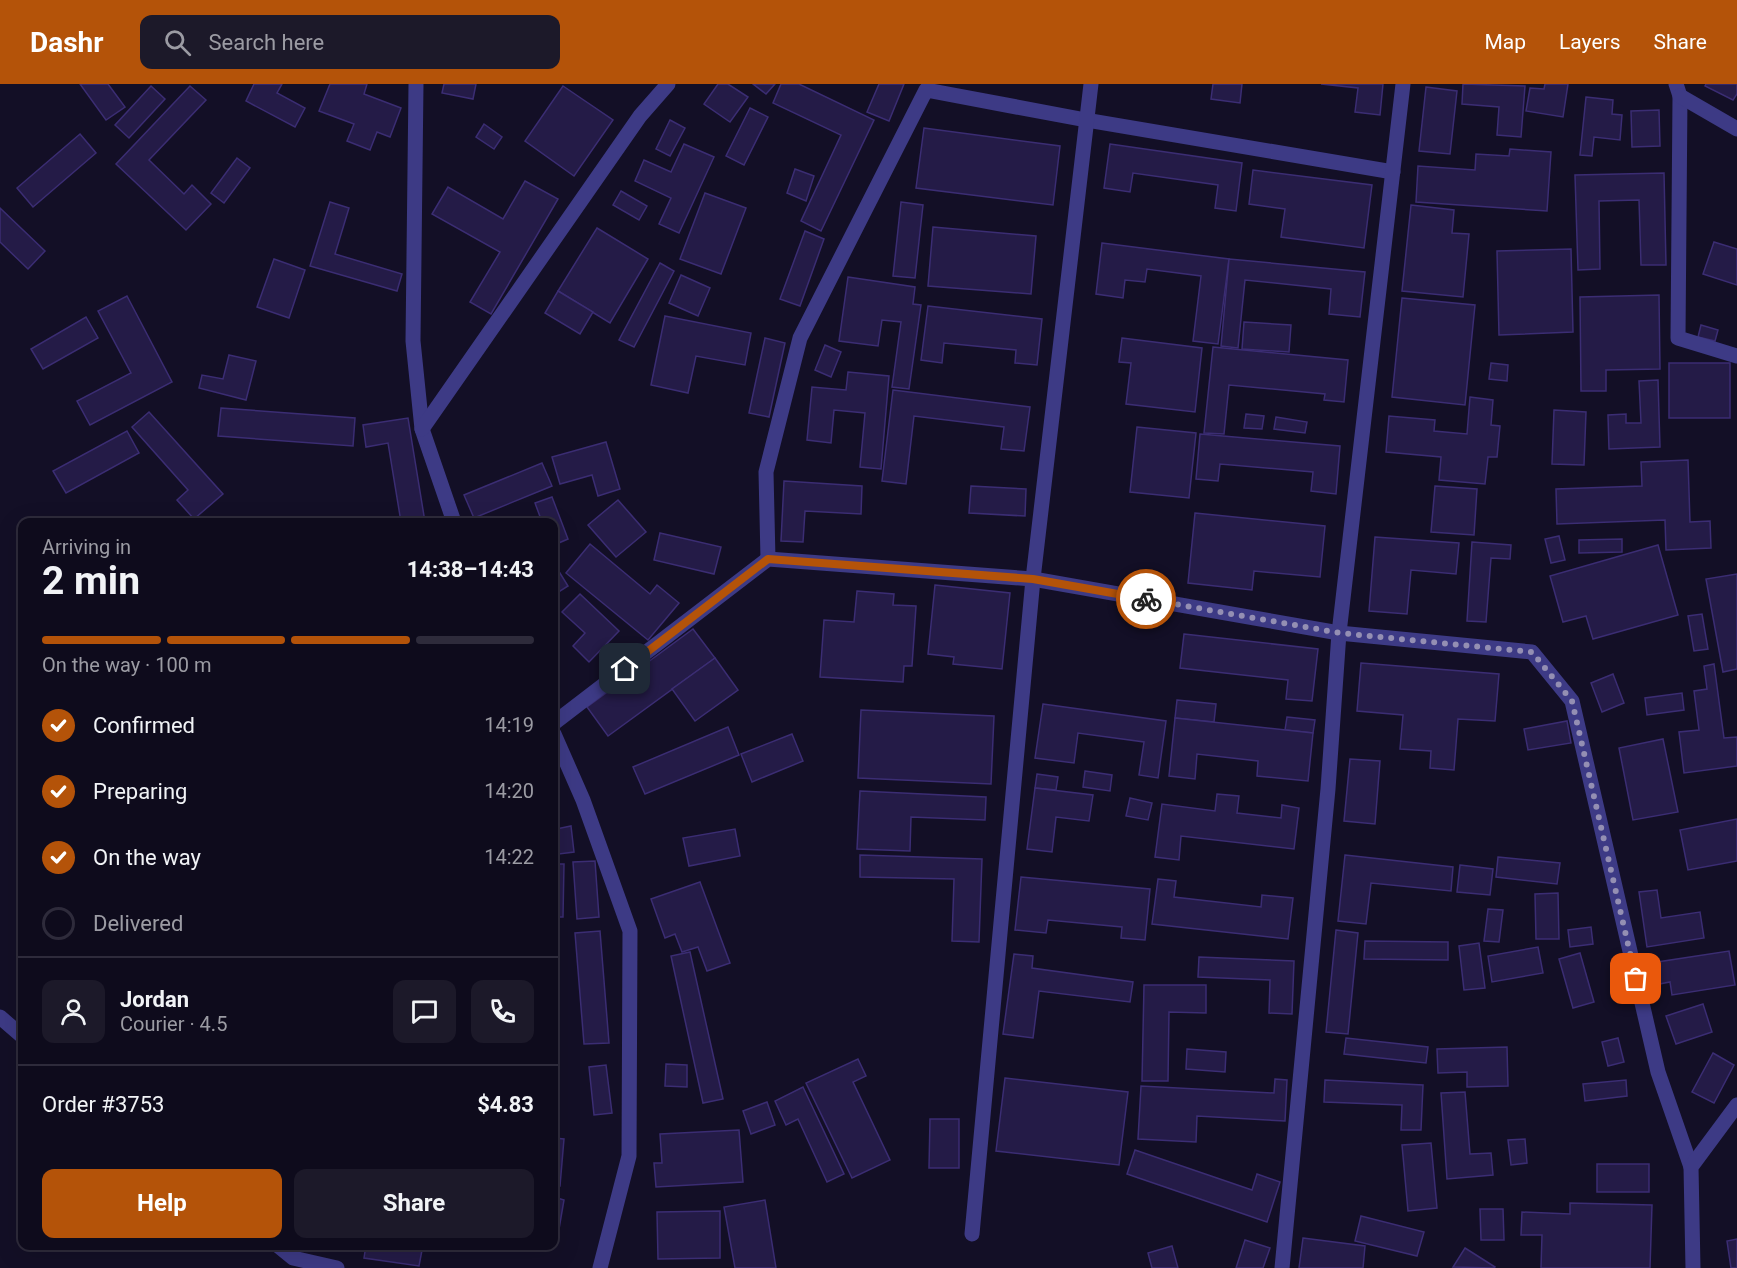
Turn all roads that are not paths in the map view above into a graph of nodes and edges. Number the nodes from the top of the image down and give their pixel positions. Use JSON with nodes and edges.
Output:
{"nodes":[{"id":1,"x":416,"y":84,"type":"edge"},
{"id":2,"x":668,"y":84,"type":"edge"},
{"id":3,"x":1091,"y":84,"type":"edge"},
{"id":4,"x":1403,"y":84,"type":"edge"},
{"id":5,"x":1680,"y":88,"type":"edge"},
{"id":6,"x":1086,"y":120,"type":"junction"},
{"id":7,"x":1737,"y":129,"type":"edge"},
{"id":8,"x":1393,"y":172,"type":"junction"},
{"id":9,"x":1737,"y":356,"type":"edge"},
{"id":10,"x":422,"y":429,"type":"junction"},
{"id":11,"x":453,"y":518,"type":"edge"},
{"id":12,"x":768,"y":559,"type":"junction"},
{"id":13,"x":1033,"y":579,"type":"junction"},
{"id":14,"x":1340,"y":633,"type":"junction"},
{"id":15,"x":558,"y":720,"type":"edge"},
{"id":16,"x":558,"y":743,"type":"edge"},
{"id":17,"x":0,"y":1017,"type":"edge"},
{"id":18,"x":18,"y":1033,"type":"edge"},
{"id":19,"x":1737,"y":1105,"type":"edge"},
{"id":20,"x":1691,"y":1167,"type":"junction"},
{"id":21,"x":972,"y":1233,"type":"dead end"},
{"id":22,"x":283,"y":1250,"type":"edge"},
{"id":23,"x":337,"y":1268,"type":"edge"},
{"id":24,"x":600,"y":1268,"type":"edge"},
{"id":25,"x":1282,"y":1268,"type":"edge"},
{"id":26,"x":1693,"y":1268,"type":"edge"}],
"edges":[{"from":1,"to":10,"type":"street"},
{"from":2,"to":10,"type":"street"},
{"from":3,"to":6,"type":"street"},
{"from":4,"to":8,"type":"street"},
{"from":5,"to":7,"type":"street"},
{"from":5,"to":9,"type":"street"},
{"from":6,"to":8,"type":"street"},
{"from":6,"to":12,"type":"street"},
{"from":6,"to":13,"type":"street"},
{"from":8,"to":14,"type":"street"},
{"from":10,"to":11,"type":"street"},
{"from":12,"to":13,"type":"street"},
{"from":12,"to":15,"type":"street"},
{"from":13,"to":14,"type":"street"},
{"from":13,"to":21,"type":"street"},
{"from":14,"to":20,"type":"street"},
{"from":14,"to":25,"type":"street"},
{"from":16,"to":24,"type":"street"},
{"from":17,"to":18,"type":"street"},
{"from":19,"to":20,"type":"street"},
{"from":20,"to":26,"type":"street"},
{"from":22,"to":23,"type":"street"}]}
